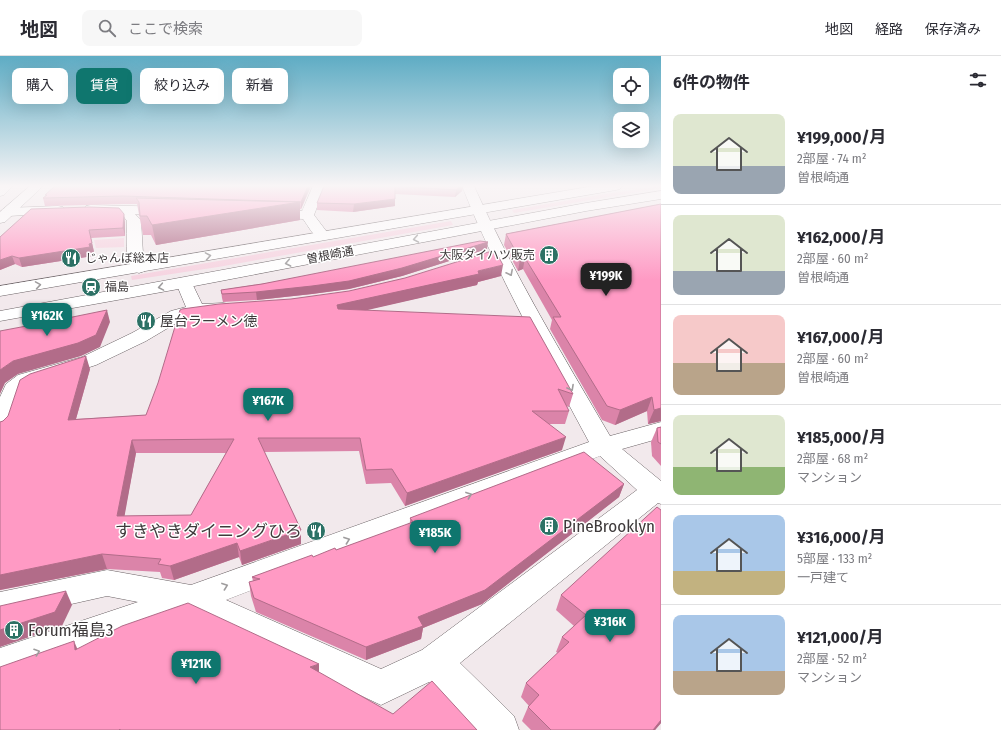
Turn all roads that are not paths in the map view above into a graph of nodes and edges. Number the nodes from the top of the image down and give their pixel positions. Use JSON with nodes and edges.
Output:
{"nodes":[{"id":1,"x":132,"y":217,"type":"edge"},
{"id":2,"x":309,"y":217,"type":"edge"},
{"id":3,"x":487,"y":217,"type":"edge"},
{"id":4,"x":482,"y":218,"type":"junction"},
{"id":5,"x":323,"y":236,"type":"junction"},
{"id":6,"x":139,"y":268,"type":"junction"},
{"id":7,"x":184,"y":283,"type":"junction"},
{"id":8,"x":0,"y":291,"type":"edge"},
{"id":9,"x":235,"y":308,"type":"edge"},
{"id":10,"x":196,"y":310,"type":"junction"},
{"id":11,"x":0,"y":316,"type":"edge"},
{"id":12,"x":0,"y":428,"type":"edge"},
{"id":13,"x":661,"y":430,"type":"edge"},
{"id":14,"x":603,"y":446,"type":"junction"},
{"id":15,"x":658,"y":493,"type":"edge"},
{"id":16,"x":191,"y":598,"type":"junction"},
{"id":17,"x":0,"y":606,"type":"edge"},
{"id":18,"x":434,"y":662,"type":"junction"},
{"id":19,"x":0,"y":665,"type":"edge"},
{"id":20,"x":500,"y":730,"type":"edge"}],
"edges":[{"from":1,"to":6,"type":"main road"},
{"from":2,"to":5,"type":"main road"},
{"from":3,"to":4,"type":"main road","name":"曽根崎通"},
{"from":4,"to":5,"type":"main road","name":"曽根崎通"},
{"from":4,"to":7,"type":"main road","name":"曽根崎通","one_way":true},
{"from":4,"to":14,"type":"main road","one_way":true},
{"from":6,"to":5,"type":"main road","name":"曽根崎通","one_way":true},
{"from":8,"to":6,"type":"main road","name":"曽根崎通","one_way":true},
{"from":7,"to":10,"type":"main road"},
{"from":7,"to":11,"type":"main road","name":"曽根崎通","one_way":true},
{"from":9,"to":10,"type":"main road"},
{"from":10,"to":12,"type":"main road"},
{"from":13,"to":14,"type":"main road"},
{"from":14,"to":15,"type":"main road"},
{"from":16,"to":14,"type":"main road","one_way":true},
{"from":15,"to":18,"type":"main road"},
{"from":16,"to":17,"type":"main road"},
{"from":16,"to":18,"type":"main road"},
{"from":19,"to":16,"type":"main road","one_way":true},
{"from":18,"to":20,"type":"main road"}]}
